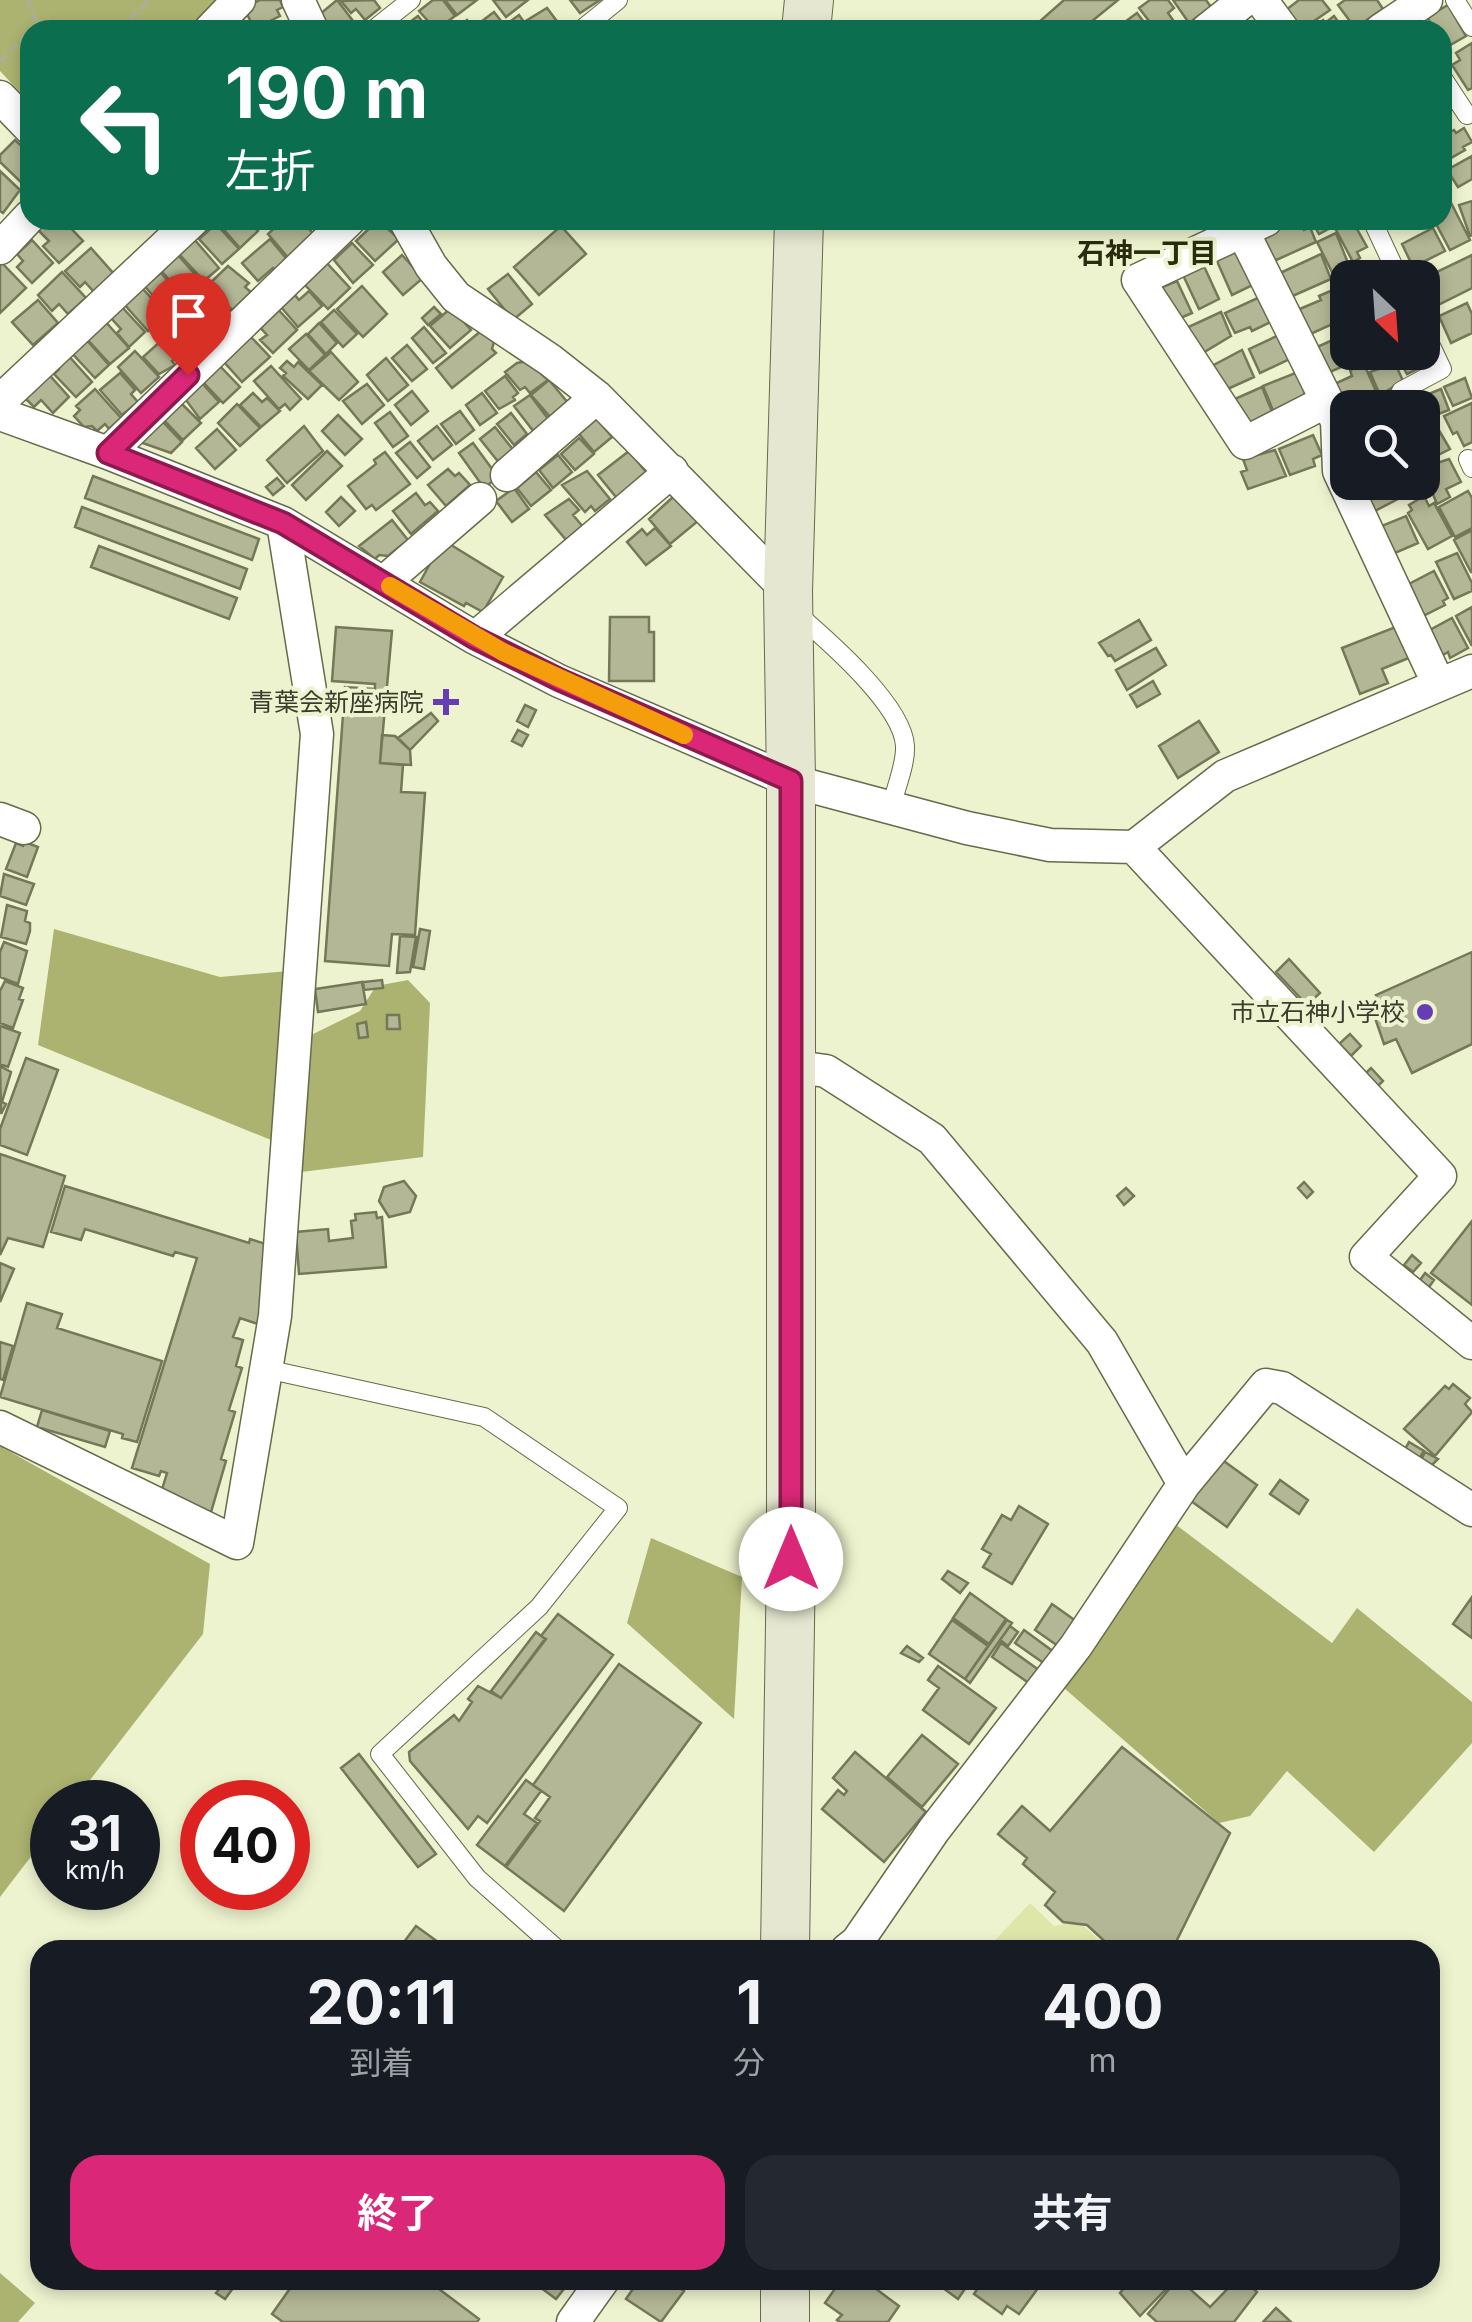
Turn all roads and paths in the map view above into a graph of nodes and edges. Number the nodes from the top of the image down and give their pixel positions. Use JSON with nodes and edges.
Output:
{"nodes":[{"id":1,"x":150,"y":0,"type":"edge"},
{"id":2,"x":240,"y":0,"type":"edge"},
{"id":3,"x":411,"y":0,"type":"edge"},
{"id":4,"x":618,"y":0,"type":"edge"},
{"id":5,"x":1245,"y":0,"type":"edge"},
{"id":6,"x":1417,"y":11,"type":"edge"},
{"id":7,"x":130,"y":20,"type":"edge"},
{"id":8,"x":220,"y":20,"type":"edge"},
{"id":9,"x":386,"y":20,"type":"edge"},
{"id":10,"x":593,"y":20,"type":"edge"},
{"id":11,"x":1220,"y":20,"type":"edge"},
{"id":12,"x":1446,"y":20,"type":"edge"},
{"id":13,"x":20,"y":43,"type":"edge"},
{"id":14,"x":0,"y":62,"type":"edge"},
{"id":15,"x":1452,"y":92,"type":"edge"},
{"id":16,"x":0,"y":96,"type":"edge"},
{"id":17,"x":1467,"y":115,"type":"dead end"},
{"id":18,"x":20,"y":117,"type":"edge"},
{"id":19,"x":20,"y":227,"type":"edge"},
{"id":20,"x":182,"y":230,"type":"edge"},
{"id":21,"x":339,"y":230,"type":"edge"},
{"id":22,"x":411,"y":230,"type":"edge"},
{"id":23,"x":799,"y":230,"type":"edge"},
{"id":24,"x":1245,"y":230,"type":"edge"},
{"id":25,"x":1256,"y":230,"type":"edge"},
{"id":26,"x":1377,"y":230,"type":"edge"},
{"id":27,"x":0,"y":248,"type":"edge"},
{"id":28,"x":1391,"y":260,"type":"edge"},
{"id":29,"x":1440,"y":365,"type":"edge"},
{"id":30,"x":1403,"y":390,"type":"edge"},
{"id":31,"x":597,"y":397,"type":"junction"},
{"id":32,"x":0,"y":401,"type":"edge"},
{"id":33,"x":1327,"y":401,"type":"junction"},
{"id":34,"x":0,"y":414,"type":"edge"},
{"id":35,"x":108,"y":453,"type":"junction"},
{"id":36,"x":672,"y":471,"type":"junction"},
{"id":37,"x":507,"y":476,"type":"dead end"},
{"id":38,"x":480,"y":499,"type":"dead end"},
{"id":39,"x":283,"y":523,"type":"junction"},
{"id":40,"x":384,"y":582,"type":"junction"},
{"id":41,"x":788,"y":598,"type":"junction"},
{"id":42,"x":475,"y":638,"type":"junction"},
{"id":43,"x":1472,"y":671,"type":"edge"},
{"id":44,"x":1438,"y":685,"type":"junction"},
{"id":45,"x":791,"y":781,"type":"junction"},
{"id":46,"x":892,"y":808,"type":"junction"},
{"id":47,"x":1134,"y":847,"type":"junction"},
{"id":48,"x":790,"y":1066,"type":"junction"},
{"id":49,"x":1472,"y":1343,"type":"edge"},
{"id":50,"x":266,"y":1369,"type":"junction"},
{"id":51,"x":0,"y":1427,"type":"edge"},
{"id":52,"x":1184,"y":1484,"type":"junction"},
{"id":53,"x":1472,"y":1510,"type":"edge"},
{"id":54,"x":547,"y":1940,"type":"edge"},
{"id":55,"x":786,"y":1940,"type":"edge"},
{"id":56,"x":858,"y":1940,"type":"edge"},
{"id":57,"x":596,"y":2290,"type":"edge"},
{"id":58,"x":784,"y":2290,"type":"edge"},
{"id":59,"x":572,"y":2322,"type":"edge"},
{"id":60,"x":784,"y":2322,"type":"edge"}],
"edges":[{"from":1,"to":7,"type":"path"},
{"from":2,"to":8,"type":"street"},
{"from":3,"to":9,"type":"lane"},
{"from":4,"to":10,"type":"lane"},
{"from":5,"to":11,"type":"street"},
{"from":6,"to":12,"type":"lane"},
{"from":13,"to":14,"type":"path"},
{"from":15,"to":17,"type":"lane"},
{"from":16,"to":18,"type":"street"},
{"from":19,"to":27,"type":"street"},
{"from":20,"to":32,"type":"street"},
{"from":21,"to":35,"type":"street"},
{"from":22,"to":31,"type":"street"},
{"from":23,"to":41,"type":"street"},
{"from":24,"to":33,"type":"street"},
{"from":25,"to":33,"type":"street"},
{"from":26,"to":28,"type":"lane"},
{"from":29,"to":30,"type":"lane"},
{"from":31,"to":36,"type":"street"},
{"from":31,"to":37,"type":"street"},
{"from":33,"to":44,"type":"street"},
{"from":34,"to":35,"type":"street"},
{"from":35,"to":39,"type":"street"},
{"from":36,"to":41,"type":"street"},
{"from":36,"to":42,"type":"street"},
{"from":38,"to":40,"type":"street"},
{"from":39,"to":40,"type":"street"},
{"from":39,"to":50,"type":"street"},
{"from":40,"to":42,"type":"street"},
{"from":41,"to":45,"type":"street"},
{"from":41,"to":46,"type":"lane"},
{"from":42,"to":45,"type":"street"},
{"from":43,"to":44,"type":"street"},
{"from":44,"to":47,"type":"street"},
{"from":45,"to":46,"type":"street"},
{"from":45,"to":48,"type":"street"},
{"from":46,"to":47,"type":"street"},
{"from":47,"to":49,"type":"street"},
{"from":48,"to":52,"type":"street"},
{"from":48,"to":55,"type":"street"},
{"from":50,"to":51,"type":"street"},
{"from":50,"to":54,"type":"lane"},
{"from":52,"to":53,"type":"street"},
{"from":52,"to":56,"type":"street"},
{"from":57,"to":59,"type":"street"},
{"from":58,"to":60,"type":"street"}]}
